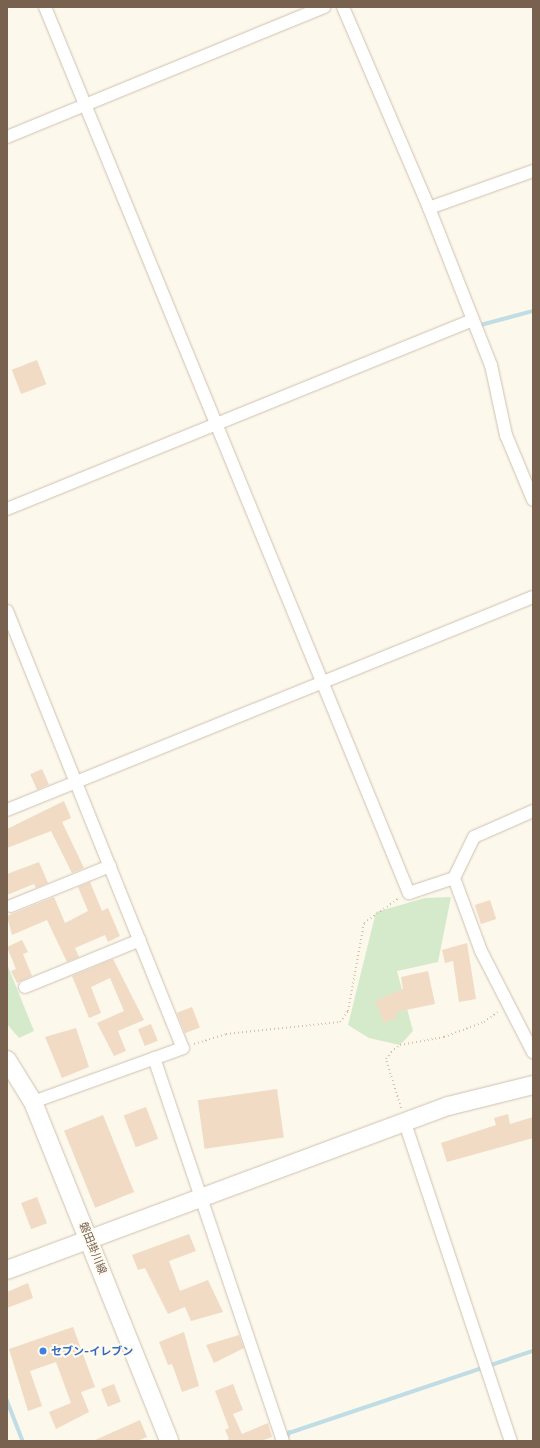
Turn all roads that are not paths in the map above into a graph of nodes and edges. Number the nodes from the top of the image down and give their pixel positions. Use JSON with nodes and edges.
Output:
{"nodes":[{"id":1,"x":45,"y":7,"type":"edge"},
{"id":2,"x":324,"y":7,"type":"edge"},
{"id":3,"x":343,"y":7,"type":"edge"},
{"id":4,"x":85,"y":105,"type":"junction"},
{"id":5,"x":7,"y":137,"type":"edge"},
{"id":6,"x":533,"y":171,"type":"edge"},
{"id":7,"x":429,"y":208,"type":"junction"},
{"id":8,"x":473,"y":320,"type":"junction"},
{"id":9,"x":215,"y":423,"type":"junction"},
{"id":10,"x":533,"y":500,"type":"edge"},
{"id":11,"x":7,"y":509,"type":"edge"},
{"id":12,"x":533,"y":597,"type":"edge"},
{"id":13,"x":7,"y":611,"type":"edge"},
{"id":14,"x":321,"y":683,"type":"junction"},
{"id":15,"x":77,"y":782,"type":"junction"},
{"id":16,"x":7,"y":810,"type":"edge"},
{"id":17,"x":533,"y":810,"type":"edge"},
{"id":18,"x":110,"y":866,"type":"junction"},
{"id":19,"x":454,"y":878,"type":"junction"},
{"id":20,"x":11,"y":906,"type":"dead end"},
{"id":21,"x":140,"y":940,"type":"junction"},
{"id":22,"x":25,"y":987,"type":"dead end"},
{"id":23,"x":533,"y":1052,"type":"edge"},
{"id":24,"x":154,"y":1058,"type":"junction"},
{"id":25,"x":7,"y":1060,"type":"edge"},
{"id":26,"x":533,"y":1085,"type":"edge"},
{"id":27,"x":33,"y":1102,"type":"junction"},
{"id":28,"x":405,"y":1123,"type":"junction"},
{"id":29,"x":203,"y":1197,"type":"junction"},
{"id":30,"x":90,"y":1239,"type":"junction"},
{"id":31,"x":7,"y":1270,"type":"edge"},
{"id":32,"x":169,"y":1441,"type":"edge"},
{"id":33,"x":283,"y":1441,"type":"edge"},
{"id":34,"x":511,"y":1441,"type":"edge"}],
"edges":[{"from":1,"to":4,"type":"street"},
{"from":2,"to":4,"type":"street"},
{"from":3,"to":7,"type":"street"},
{"from":4,"to":5,"type":"street"},
{"from":4,"to":9,"type":"street"},
{"from":6,"to":7,"type":"street"},
{"from":7,"to":8,"type":"street"},
{"from":8,"to":9,"type":"street"},
{"from":8,"to":10,"type":"street"},
{"from":9,"to":11,"type":"street"},
{"from":9,"to":14,"type":"street"},
{"from":12,"to":14,"type":"street"},
{"from":13,"to":15,"type":"street"},
{"from":14,"to":15,"type":"street"},
{"from":14,"to":19,"type":"street"},
{"from":15,"to":16,"type":"street"},
{"from":15,"to":18,"type":"street"},
{"from":17,"to":19,"type":"street"},
{"from":18,"to":20,"type":"street"},
{"from":18,"to":21,"type":"street"},
{"from":19,"to":23,"type":"street"},
{"from":21,"to":22,"type":"street"},
{"from":21,"to":24,"type":"street"},
{"from":24,"to":27,"type":"street"},
{"from":24,"to":29,"type":"street"},
{"from":25,"to":27,"type":"street","name":"磐田掛川線"},
{"from":26,"to":28,"type":"street"},
{"from":27,"to":30,"type":"street","name":"磐田掛川線"},
{"from":28,"to":29,"type":"street"},
{"from":28,"to":34,"type":"street"},
{"from":29,"to":30,"type":"street"},
{"from":29,"to":33,"type":"street"},
{"from":30,"to":31,"type":"street"},
{"from":30,"to":32,"type":"street","name":"磐田掛川線"}]}
